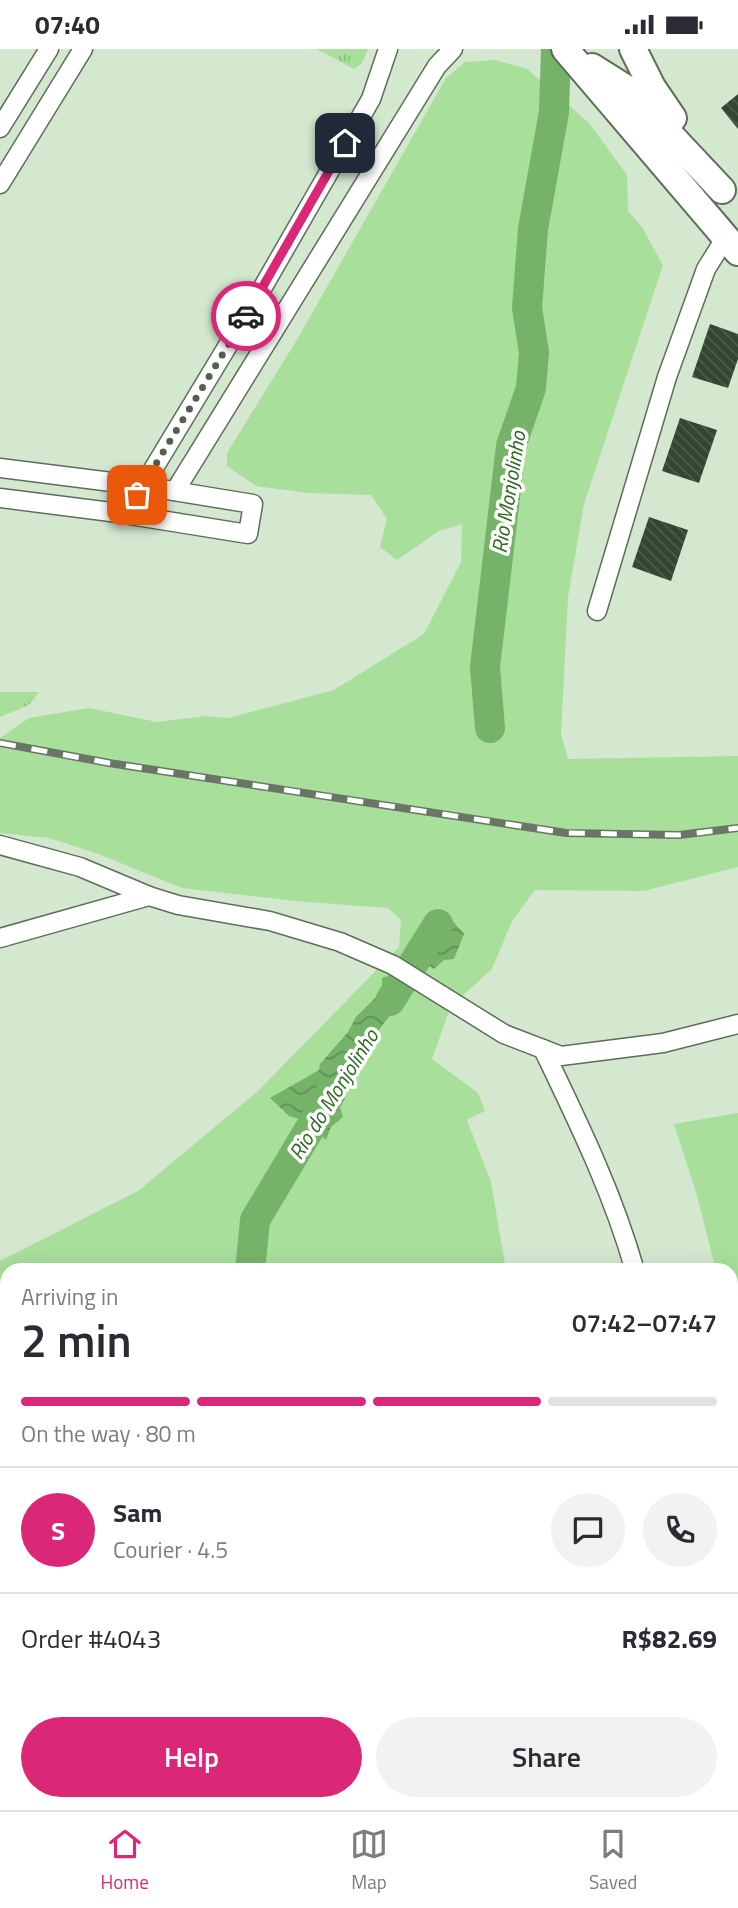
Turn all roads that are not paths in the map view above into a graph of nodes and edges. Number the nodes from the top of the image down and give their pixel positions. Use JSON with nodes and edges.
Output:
{"nodes":[{"id":1,"x":49,"y":49,"type":"edge"},
{"id":2,"x":82,"y":49,"type":"edge"},
{"id":3,"x":388,"y":49,"type":"edge"},
{"id":4,"x":453,"y":49,"type":"edge"},
{"id":5,"x":549,"y":49,"type":"edge"},
{"id":6,"x":633,"y":49,"type":"edge"},
{"id":7,"x":570,"y":53,"type":"edge"},
{"id":8,"x":0,"y":128,"type":"edge"},
{"id":9,"x":0,"y":184,"type":"edge"},
{"id":10,"x":730,"y":198,"type":"edge"},
{"id":11,"x":732,"y":245,"type":"edge"},
{"id":12,"x":0,"y":468,"type":"edge"},
{"id":13,"x":143,"y":486,"type":"junction"},
{"id":14,"x":175,"y":491,"type":"junction"},
{"id":15,"x":0,"y":498,"type":"edge"},
{"id":16,"x":111,"y":512,"type":"junction"},
{"id":17,"x":597,"y":611,"type":"dead end"},
{"id":18,"x":0,"y":845,"type":"edge"},
{"id":19,"x":149,"y":897,"type":"junction"},
{"id":20,"x":0,"y":938,"type":"edge"},
{"id":21,"x":738,"y":1024,"type":"edge"},
{"id":22,"x":543,"y":1049,"type":"junction"},
{"id":23,"x":632,"y":1263,"type":"edge"}],
"edges":[{"from":1,"to":8,"type":"street"},
{"from":2,"to":9,"type":"street"},
{"from":3,"to":13,"type":"street"},
{"from":4,"to":14,"type":"street"},
{"from":5,"to":7,"type":"street"},
{"from":6,"to":10,"type":"main road"},
{"from":7,"to":10,"type":"main road"},
{"from":7,"to":11,"type":"main road"},
{"from":11,"to":17,"type":"street"},
{"from":12,"to":13,"type":"street"},
{"from":13,"to":14,"type":"street"},
{"from":13,"to":16,"type":"street"},
{"from":14,"to":16,"type":"street"},
{"from":15,"to":16,"type":"street"},
{"from":18,"to":19,"type":"street"},
{"from":19,"to":20,"type":"street"},
{"from":19,"to":22,"type":"street"},
{"from":21,"to":22,"type":"street"},
{"from":22,"to":23,"type":"street"}]}
